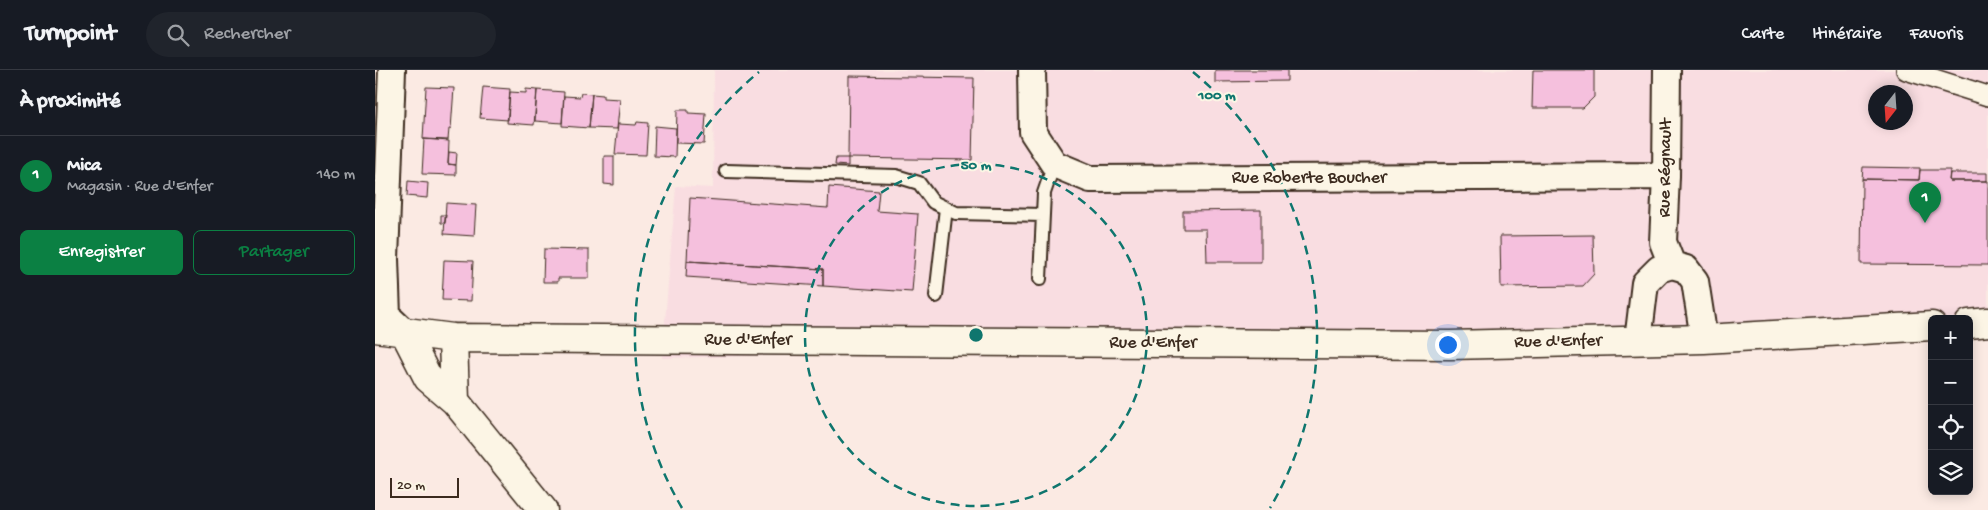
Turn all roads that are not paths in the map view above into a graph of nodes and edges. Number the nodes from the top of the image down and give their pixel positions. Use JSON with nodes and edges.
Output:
{"nodes":[{"id":1,"x":392,"y":70,"type":"edge"},
{"id":2,"x":1032,"y":70,"type":"edge"},
{"id":3,"x":1667,"y":70,"type":"edge"},
{"id":4,"x":1906,"y":70,"type":"edge"},
{"id":5,"x":1988,"y":96,"type":"edge"},
{"id":6,"x":1054,"y":164,"type":"junction"},
{"id":7,"x":725,"y":172,"type":"dead end"},
{"id":8,"x":1666,"y":176,"type":"junction"},
{"id":9,"x":946,"y":208,"type":"junction"},
{"id":10,"x":1043,"y":215,"type":"junction"},
{"id":11,"x":1672,"y":265,"type":"junction"},
{"id":12,"x":1040,"y":279,"type":"dead end"},
{"id":13,"x":936,"y":296,"type":"dead end"},
{"id":14,"x":1988,"y":322,"type":"edge"},
{"id":15,"x":1973,"y":324,"type":"edge"},
{"id":16,"x":1928,"y":326,"type":"edge"},
{"id":17,"x":375,"y":328,"type":"edge"},
{"id":18,"x":405,"y":333,"type":"junction"},
{"id":19,"x":453,"y":338,"type":"junction"},
{"id":20,"x":1704,"y":339,"type":"junction"},
{"id":21,"x":1638,"y":341,"type":"junction"},
{"id":22,"x":455,"y":400,"type":"junction"},
{"id":23,"x":543,"y":510,"type":"edge"}],
"edges":[{"from":1,"to":18,"type":"street"},
{"from":2,"to":6,"type":"street"},
{"from":3,"to":8,"type":"street","name":"Rue Régnault"},
{"from":4,"to":5,"type":"street"},
{"from":6,"to":8,"type":"street","name":"Rue Roberte Boucher"},
{"from":6,"to":10,"type":"lane"},
{"from":7,"to":9,"type":"lane"},
{"from":8,"to":11,"type":"street","name":"Rue Régnault"},
{"from":9,"to":10,"type":"lane"},
{"from":9,"to":13,"type":"lane"},
{"from":10,"to":12,"type":"lane"},
{"from":11,"to":20,"type":"street"},
{"from":11,"to":21,"type":"street"},
{"from":14,"to":15,"type":"street"},
{"from":16,"to":20,"type":"street","name":"Rue d'Enfer"},
{"from":17,"to":18,"type":"street","name":"Rue d'Enfer"},
{"from":18,"to":19,"type":"street","name":"Rue d'Enfer"},
{"from":18,"to":22,"type":"street"},
{"from":19,"to":21,"type":"street","name":"Rue d'Enfer"},
{"from":19,"to":22,"type":"street"},
{"from":20,"to":21,"type":"street","name":"Rue d'Enfer"},
{"from":22,"to":23,"type":"street"}]}
